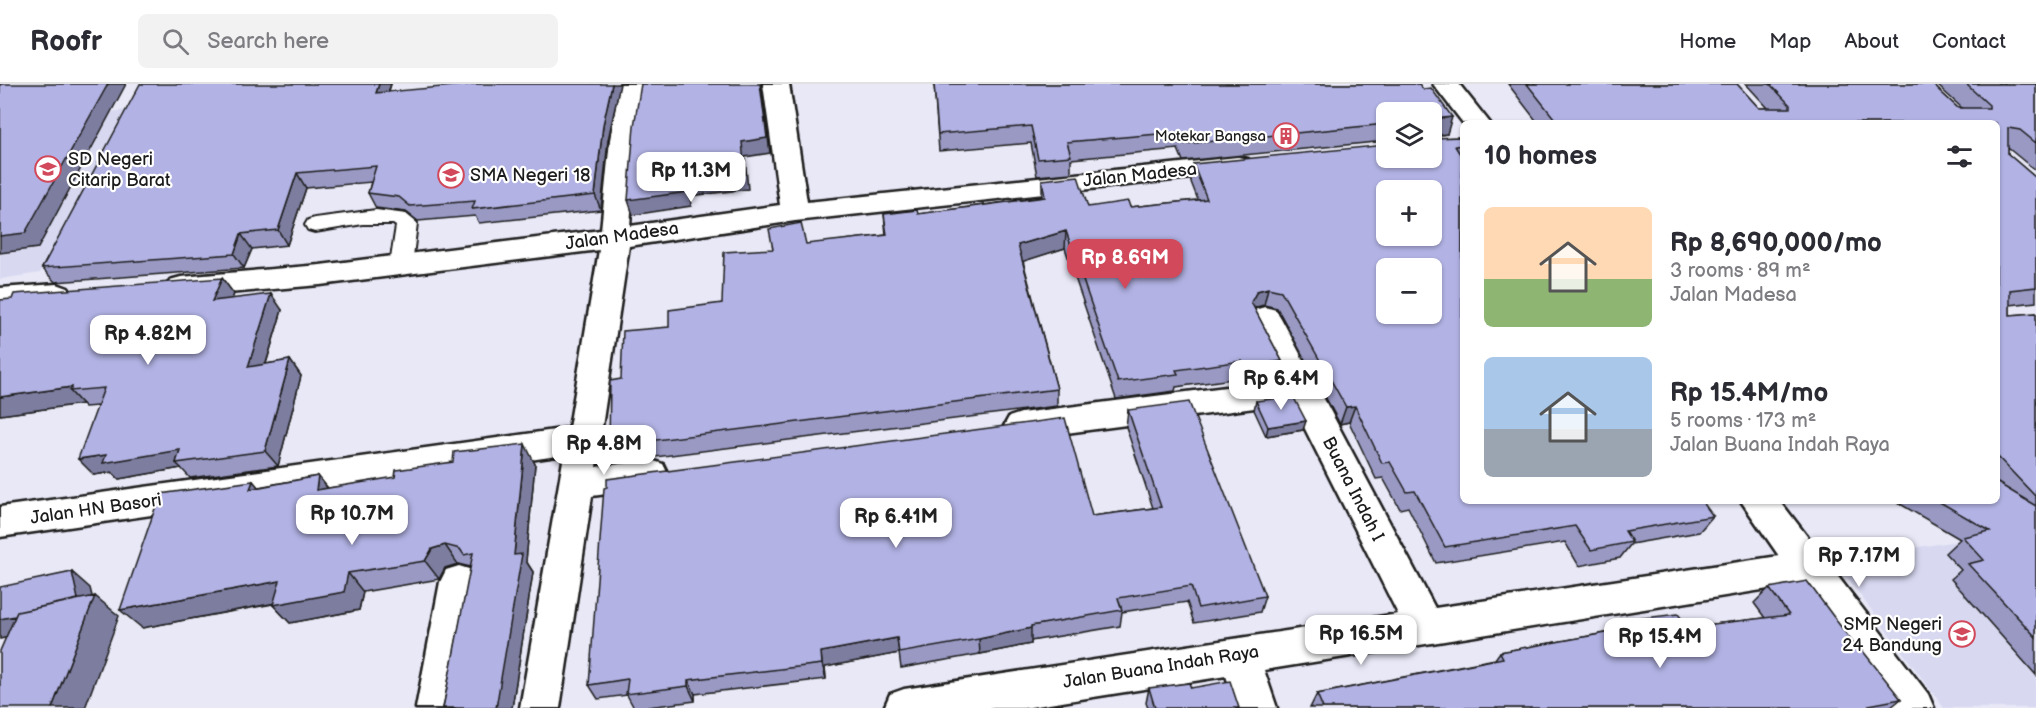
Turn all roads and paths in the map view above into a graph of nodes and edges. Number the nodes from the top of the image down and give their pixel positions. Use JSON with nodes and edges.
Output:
{"nodes":[{"id":1,"x":633,"y":84,"type":"edge"},
{"id":2,"x":776,"y":84,"type":"edge"},
{"id":3,"x":1446,"y":84,"type":"edge"},
{"id":4,"x":1475,"y":120,"type":"edge"},
{"id":5,"x":1270,"y":162,"type":"edge"},
{"id":6,"x":795,"y":212,"type":"junction"},
{"id":7,"x":315,"y":225,"type":"dead end"},
{"id":8,"x":615,"y":238,"type":"junction"},
{"id":9,"x":401,"y":265,"type":"junction"},
{"id":10,"x":159,"y":289,"type":"edge"},
{"id":11,"x":88,"y":293,"type":"edge"},
{"id":12,"x":0,"y":299,"type":"edge"},
{"id":13,"x":1265,"y":318,"type":"dead end"},
{"id":14,"x":1301,"y":390,"type":"junction"},
{"id":15,"x":985,"y":431,"type":"edge"},
{"id":16,"x":584,"y":439,"type":"junction"},
{"id":17,"x":681,"y":470,"type":"edge"},
{"id":18,"x":576,"y":484,"type":"junction"},
{"id":19,"x":1761,"y":504,"type":"edge"},
{"id":20,"x":0,"y":522,"type":"edge"},
{"id":21,"x":1809,"y":567,"type":"junction"},
{"id":22,"x":459,"y":582,"type":"dead end"},
{"id":23,"x":1425,"y":628,"type":"junction"},
{"id":24,"x":1239,"y":654,"type":"junction"},
{"id":25,"x":436,"y":708,"type":"edge"},
{"id":26,"x":540,"y":708,"type":"edge"},
{"id":27,"x":904,"y":708,"type":"edge"},
{"id":28,"x":1257,"y":708,"type":"edge"},
{"id":29,"x":1914,"y":708,"type":"edge"}],
"edges":[{"from":1,"to":8,"type":"street"},
{"from":2,"to":6,"type":"street"},
{"from":3,"to":4,"type":"street"},
{"from":5,"to":6,"type":"street","name":"Jalan Madesa"},
{"from":6,"to":8,"type":"street","name":"Jalan Madesa"},
{"from":7,"to":9,"type":"lane"},
{"from":8,"to":9,"type":"street","name":"Jalan Madesa"},
{"from":8,"to":16,"type":"street"},
{"from":9,"to":10,"type":"street","name":"Jalan Madesa"},
{"from":11,"to":12,"type":"street"},
{"from":13,"to":14,"type":"street","name":"Buana Indah I"},
{"from":14,"to":15,"type":"street"},
{"from":14,"to":23,"type":"street","name":"Buana Indah I"},
{"from":16,"to":18,"type":"street"},
{"from":16,"to":20,"type":"street","name":"Jalan HN Basori"},
{"from":17,"to":18,"type":"street"},
{"from":18,"to":26,"type":"street"},
{"from":19,"to":21,"type":"street"},
{"from":21,"to":23,"type":"street","name":"Jalan Buana Indah Raya"},
{"from":21,"to":29,"type":"street"},
{"from":22,"to":25,"type":"street"},
{"from":23,"to":24,"type":"street","name":"Jalan Buana Indah Raya"},
{"from":24,"to":27,"type":"street","name":"Jalan Buana Indah Raya"},
{"from":24,"to":28,"type":"street"}]}
